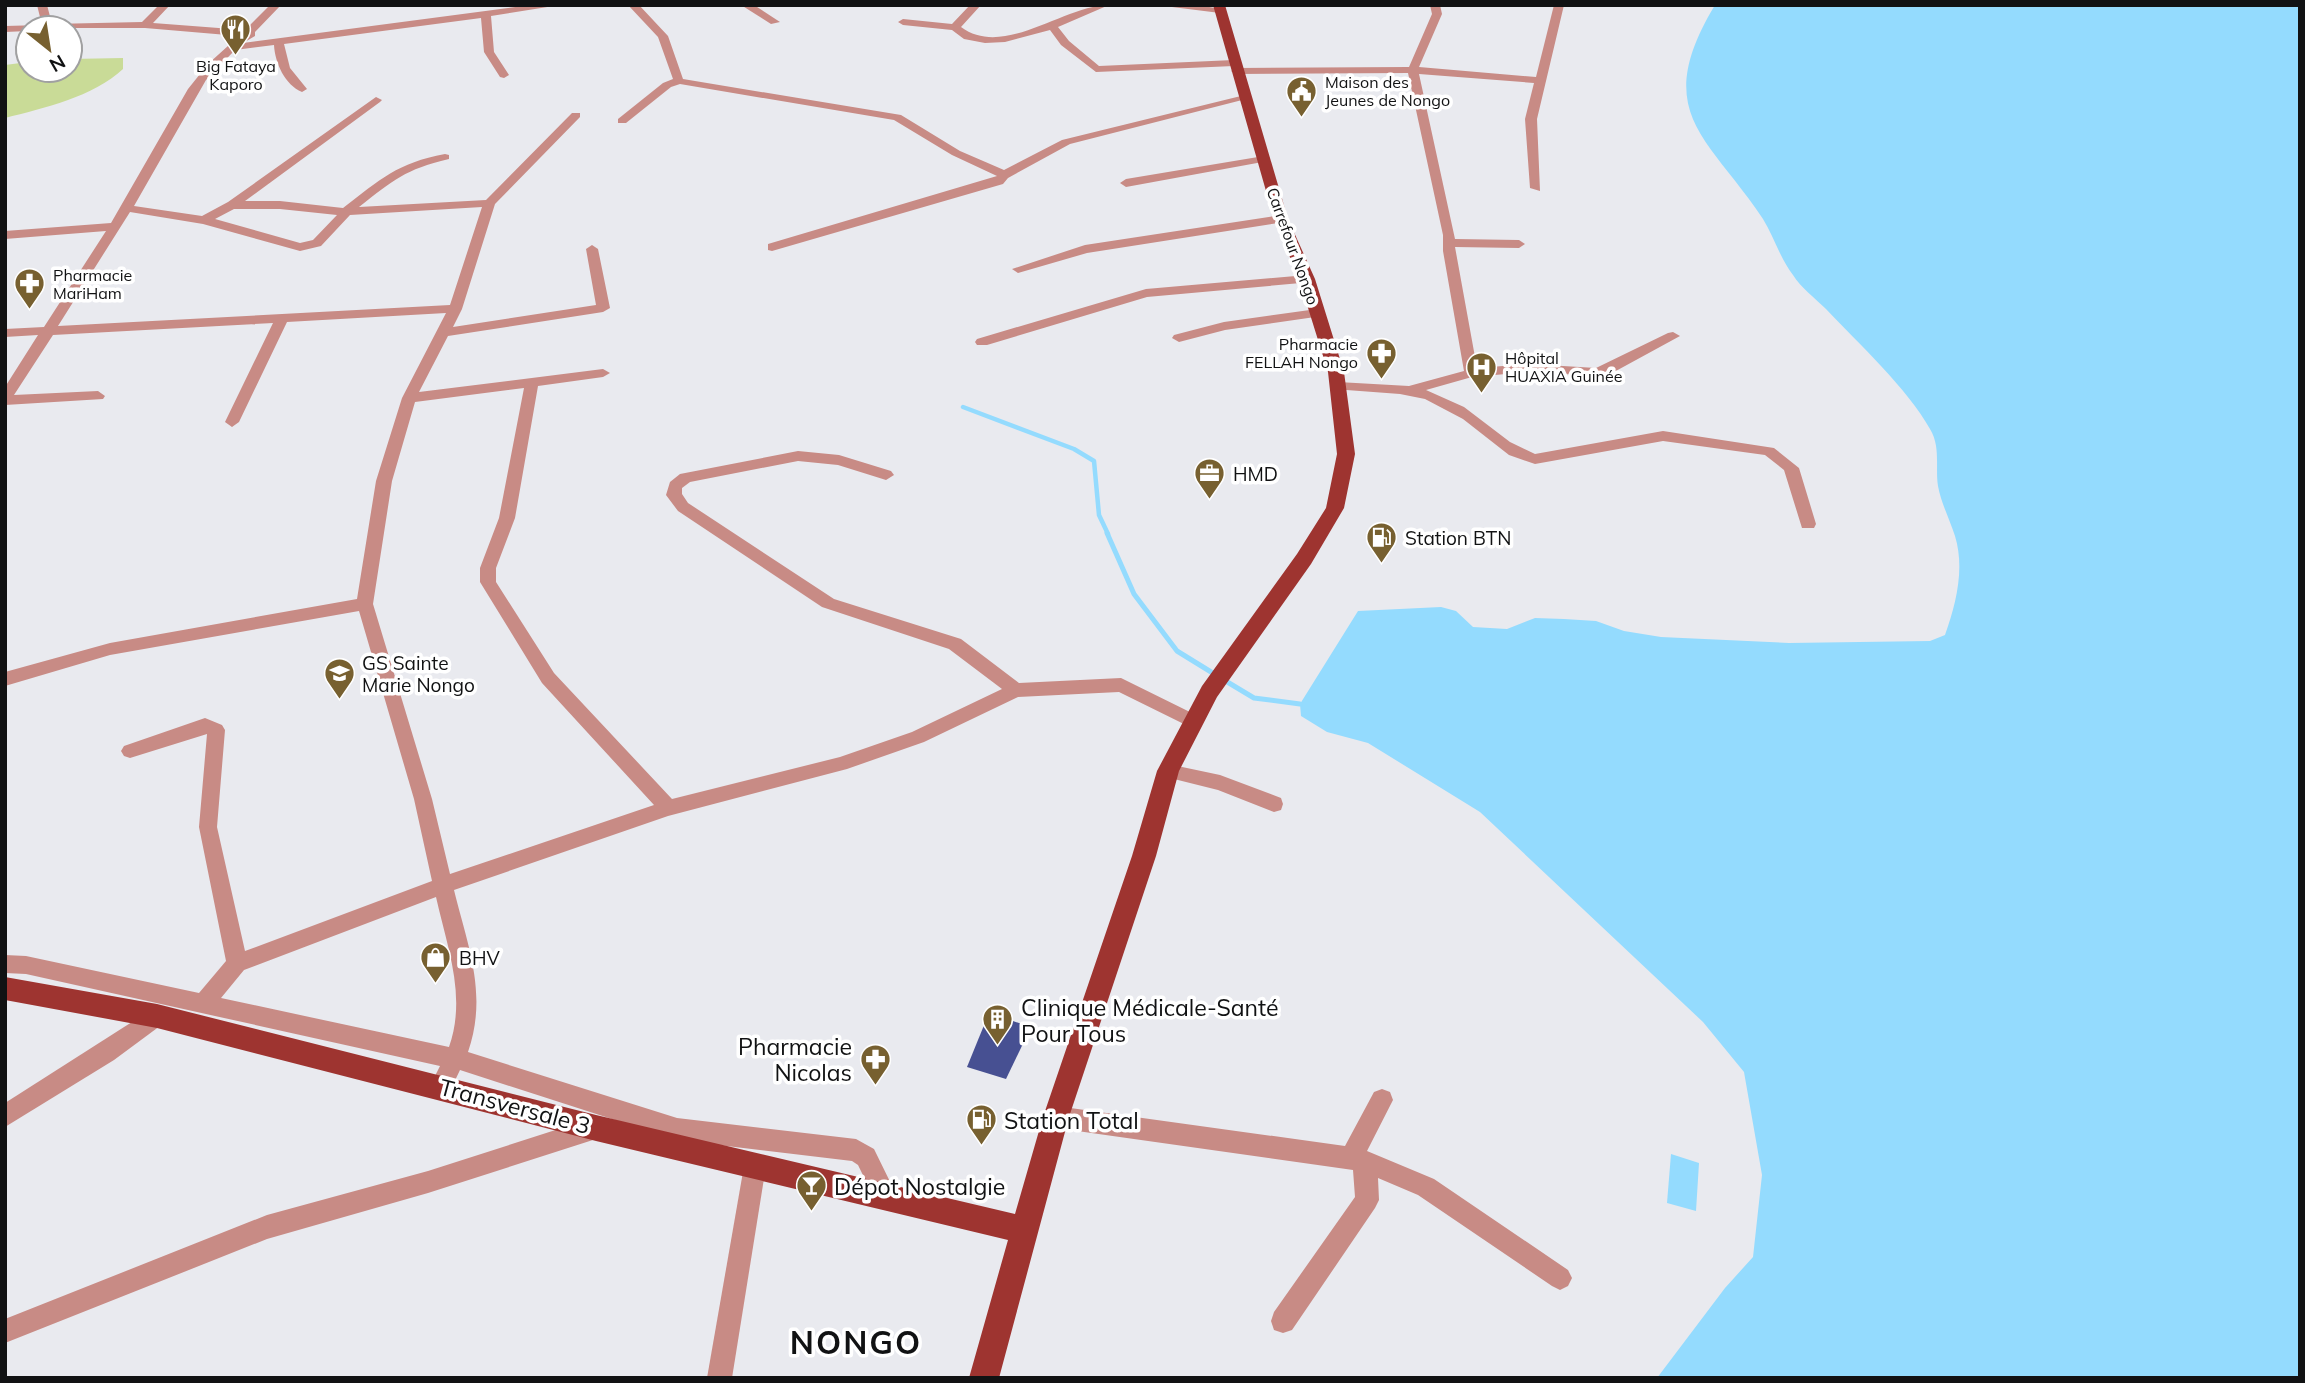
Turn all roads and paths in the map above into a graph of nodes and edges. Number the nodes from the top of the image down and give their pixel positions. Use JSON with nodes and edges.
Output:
{"nodes":[{"id":1,"x":165,"y":5,"type":"edge"},
{"id":2,"x":276,"y":5,"type":"edge"},
{"id":3,"x":555,"y":5,"type":"edge"},
{"id":4,"x":633,"y":5,"type":"edge"},
{"id":5,"x":746,"y":5,"type":"edge"},
{"id":6,"x":976,"y":5,"type":"edge"},
{"id":7,"x":1104,"y":5,"type":"edge"},
{"id":8,"x":1161,"y":5,"type":"edge"},
{"id":9,"x":1436,"y":5,"type":"edge"},
{"id":10,"x":1559,"y":5,"type":"edge"},
{"id":11,"x":1220,"y":8,"type":"edge"},
{"id":12,"x":486,"y":14,"type":"junction"},
{"id":13,"x":775,"y":22,"type":"dead end"},
{"id":14,"x":903,"y":22,"type":"dead end"},
{"id":15,"x":1051,"y":24,"type":"junction"},
{"id":16,"x":145,"y":25,"type":"junction"},
{"id":17,"x":84,"y":26,"type":"edge"},
{"id":18,"x":955,"y":27,"type":"junction"},
{"id":19,"x":251,"y":33,"type":"junction"},
{"id":20,"x":279,"y":42,"type":"junction"},
{"id":21,"x":232,"y":47,"type":"junction"},
{"id":22,"x":1235,"y":67,"type":"junction"},
{"id":23,"x":1413,"y":70,"type":"junction"},
{"id":24,"x":504,"y":75,"type":"dead end"},
{"id":25,"x":1539,"y":80,"type":"junction"},
{"id":26,"x":679,"y":81,"type":"junction"},
{"id":27,"x":302,"y":89,"type":"dead end"},
{"id":28,"x":1245,"y":98,"type":"junction"},
{"id":29,"x":376,"y":100,"type":"dead end"},
{"id":30,"x":576,"y":115,"type":"dead end"},
{"id":31,"x":622,"y":121,"type":"dead end"},
{"id":32,"x":445,"y":157,"type":"dead end"},
{"id":33,"x":1264,"y":159,"type":"junction"},
{"id":34,"x":1004,"y":175,"type":"junction"},
{"id":35,"x":1126,"y":183,"type":"dead end"},
{"id":36,"x":1536,"y":188,"type":"dead end"},
{"id":37,"x":489,"y":203,"type":"junction"},
{"id":38,"x":232,"y":205,"type":"junction"},
{"id":39,"x":127,"y":208,"type":"junction"},
{"id":40,"x":346,"y":212,"type":"junction"},
{"id":41,"x":1281,"y":219,"type":"junction"},
{"id":42,"x":204,"y":220,"type":"junction"},
{"id":43,"x":116,"y":226,"type":"junction"},
{"id":44,"x":5,"y":235,"type":"edge"},
{"id":45,"x":1448,"y":243,"type":"junction"},
{"id":46,"x":1519,"y":244,"type":"dead end"},
{"id":47,"x":772,"y":247,"type":"dead end"},
{"id":48,"x":592,"y":249,"type":"dead end"},
{"id":49,"x":1018,"y":269,"type":"dead end"},
{"id":50,"x":1307,"y":279,"type":"junction"},
{"id":51,"x":455,"y":309,"type":"junction"},
{"id":52,"x":1317,"y":313,"type":"junction"},
{"id":53,"x":281,"y":320,"type":"junction"},
{"id":54,"x":50,"y":332,"type":"junction"},
{"id":55,"x":445,"y":332,"type":"junction"},
{"id":56,"x":5,"y":333,"type":"edge"},
{"id":57,"x":1673,"y":336,"type":"dead end"},
{"id":58,"x":1178,"y":338,"type":"dead end"},
{"id":59,"x":982,"y":342,"type":"dead end"},
{"id":60,"x":603,"y":373,"type":"dead end"},
{"id":61,"x":1471,"y":373,"type":"junction"},
{"id":62,"x":532,"y":382,"type":"junction"},
{"id":63,"x":1338,"y":386,"type":"junction"},
{"id":64,"x":1414,"y":389,"type":"junction"},
{"id":65,"x":98,"y":396,"type":"dead end"},
{"id":66,"x":409,"y":398,"type":"junction"},
{"id":67,"x":5,"y":399,"type":"edge"},
{"id":68,"x":232,"y":422,"type":"dead end"},
{"id":69,"x":886,"y":475,"type":"dead end"},
{"id":70,"x":1808,"y":524,"type":"dead end"},
{"id":71,"x":365,"y":604,"type":"junction"},
{"id":72,"x":5,"y":679,"type":"edge"},
{"id":73,"x":1016,"y":690,"type":"junction"},
{"id":74,"x":1192,"y":721,"type":"junction"},
{"id":75,"x":130,"y":751,"type":"dead end"},
{"id":76,"x":1168,"y":771,"type":"junction"},
{"id":77,"x":1274,"y":804,"type":"dead end"},
{"id":78,"x":668,"y":808,"type":"junction"},
{"id":79,"x":444,"y":885,"type":"junction"},
{"id":80,"x":237,"y":963,"type":"junction"},
{"id":81,"x":5,"y":964,"type":"edge"},
{"id":82,"x":5,"y":988,"type":"edge"},
{"id":83,"x":203,"y":1004,"type":"junction"},
{"id":84,"x":157,"y":1016,"type":"junction"},
{"id":85,"x":457,"y":1059,"type":"junction"},
{"id":86,"x":440,"y":1086,"type":"junction"},
{"id":87,"x":1382,"y":1100,"type":"dead end"},
{"id":88,"x":5,"y":1116,"type":"edge"},
{"id":89,"x":1056,"y":1117,"type":"junction"},
{"id":90,"x":596,"y":1128,"type":"junction"},
{"id":91,"x":1356,"y":1159,"type":"junction"},
{"id":92,"x":755,"y":1166,"type":"junction"},
{"id":93,"x":886,"y":1198,"type":"junction"},
{"id":94,"x":1025,"y":1230,"type":"junction"},
{"id":95,"x":1560,"y":1278,"type":"dead end"},
{"id":96,"x":1283,"y":1321,"type":"dead end"},
{"id":97,"x":5,"y":1331,"type":"edge"},
{"id":98,"x":719,"y":1378,"type":"edge"},
{"id":99,"x":984,"y":1378,"type":"edge"}],
"edges":[{"from":1,"to":16,"type":"street"},
{"from":2,"to":19,"type":"street"},
{"from":3,"to":12,"type":"street"},
{"from":4,"to":26,"type":"street"},
{"from":5,"to":13,"type":"street"},
{"from":6,"to":18,"type":"street"},
{"from":7,"to":15,"type":"street"},
{"from":8,"to":11,"type":"street"},
{"from":9,"to":23,"type":"street"},
{"from":10,"to":25,"type":"street"},
{"from":11,"to":22,"type":"main road","name":"Carrefour Nongo"},
{"from":12,"to":20,"type":"street"},
{"from":12,"to":24,"type":"street"},
{"from":14,"to":18,"type":"street"},
{"from":15,"to":18,"type":"street"},
{"from":15,"to":22,"type":"street"},
{"from":16,"to":17,"type":"street"},
{"from":16,"to":19,"type":"street"},
{"from":19,"to":21,"type":"street"},
{"from":20,"to":21,"type":"street"},
{"from":20,"to":27,"type":"street"},
{"from":21,"to":39,"type":"street"},
{"from":22,"to":23,"type":"street"},
{"from":22,"to":28,"type":"main road","name":"Carrefour Nongo"},
{"from":23,"to":25,"type":"street"},
{"from":23,"to":45,"type":"street"},
{"from":25,"to":36,"type":"street"},
{"from":26,"to":31,"type":"street"},
{"from":26,"to":34,"type":"street"},
{"from":28,"to":33,"type":"main road","name":"Carrefour Nongo"},
{"from":28,"to":34,"type":"street"},
{"from":29,"to":38,"type":"street"},
{"from":30,"to":37,"type":"street"},
{"from":32,"to":40,"type":"street"},
{"from":33,"to":35,"type":"street"},
{"from":33,"to":41,"type":"main road","name":"Carrefour Nongo"},
{"from":34,"to":47,"type":"street"},
{"from":37,"to":40,"type":"street"},
{"from":37,"to":51,"type":"street"},
{"from":38,"to":40,"type":"street"},
{"from":38,"to":42,"type":"street"},
{"from":39,"to":42,"type":"street"},
{"from":39,"to":43,"type":"street"},
{"from":40,"to":42,"type":"street"},
{"from":41,"to":49,"type":"street"},
{"from":41,"to":50,"type":"main road","name":"Carrefour Nongo"},
{"from":43,"to":44,"type":"street"},
{"from":43,"to":54,"type":"street"},
{"from":45,"to":46,"type":"street"},
{"from":45,"to":61,"type":"street"},
{"from":48,"to":55,"type":"street"},
{"from":50,"to":52,"type":"main road","name":"Carrefour Nongo"},
{"from":50,"to":59,"type":"street"},
{"from":51,"to":53,"type":"street"},
{"from":51,"to":55,"type":"street"},
{"from":52,"to":58,"type":"street"},
{"from":52,"to":63,"type":"main road","name":"Carrefour Nongo"},
{"from":53,"to":54,"type":"street"},
{"from":53,"to":68,"type":"street"},
{"from":54,"to":56,"type":"street"},
{"from":54,"to":67,"type":"street"},
{"from":55,"to":66,"type":"street"},
{"from":57,"to":61,"type":"street"},
{"from":60,"to":62,"type":"street"},
{"from":61,"to":64,"type":"street"},
{"from":62,"to":66,"type":"street"},
{"from":62,"to":78,"type":"street"},
{"from":63,"to":64,"type":"street"},
{"from":63,"to":74,"type":"main road","name":"Carrefour Nongo"},
{"from":64,"to":70,"type":"street"},
{"from":65,"to":67,"type":"street"},
{"from":66,"to":71,"type":"street"},
{"from":69,"to":73,"type":"street"},
{"from":71,"to":72,"type":"street"},
{"from":71,"to":79,"type":"street"},
{"from":73,"to":74,"type":"street"},
{"from":73,"to":78,"type":"street"},
{"from":74,"to":76,"type":"main road","name":"Carrefour Nongo"},
{"from":75,"to":80,"type":"street"},
{"from":76,"to":77,"type":"street"},
{"from":76,"to":89,"type":"main road","name":"Carrefour Nongo"},
{"from":78,"to":79,"type":"street"},
{"from":79,"to":80,"type":"street"},
{"from":79,"to":85,"type":"street"},
{"from":80,"to":83,"type":"street"},
{"from":81,"to":83,"type":"street"},
{"from":82,"to":84,"type":"main road","name":"Transversale 3"},
{"from":83,"to":85,"type":"street"},
{"from":84,"to":86,"type":"main road","name":"Transversale 3"},
{"from":84,"to":88,"type":"street"},
{"from":85,"to":86,"type":"street"},
{"from":85,"to":93,"type":"street"},
{"from":86,"to":90,"type":"main road","name":"Transversale 3"},
{"from":87,"to":91,"type":"street"},
{"from":89,"to":91,"type":"street"},
{"from":89,"to":94,"type":"main road","name":"Carrefour Nongo"},
{"from":90,"to":92,"type":"main road","name":"Transversale 3"},
{"from":90,"to":97,"type":"street"},
{"from":91,"to":95,"type":"street"},
{"from":91,"to":96,"type":"street"},
{"from":92,"to":93,"type":"main road","name":"Transversale 3"},
{"from":92,"to":98,"type":"street"},
{"from":93,"to":94,"type":"main road","name":"Transversale 3"},
{"from":94,"to":99,"type":"main road","name":"Carrefour Nongo"}]}
